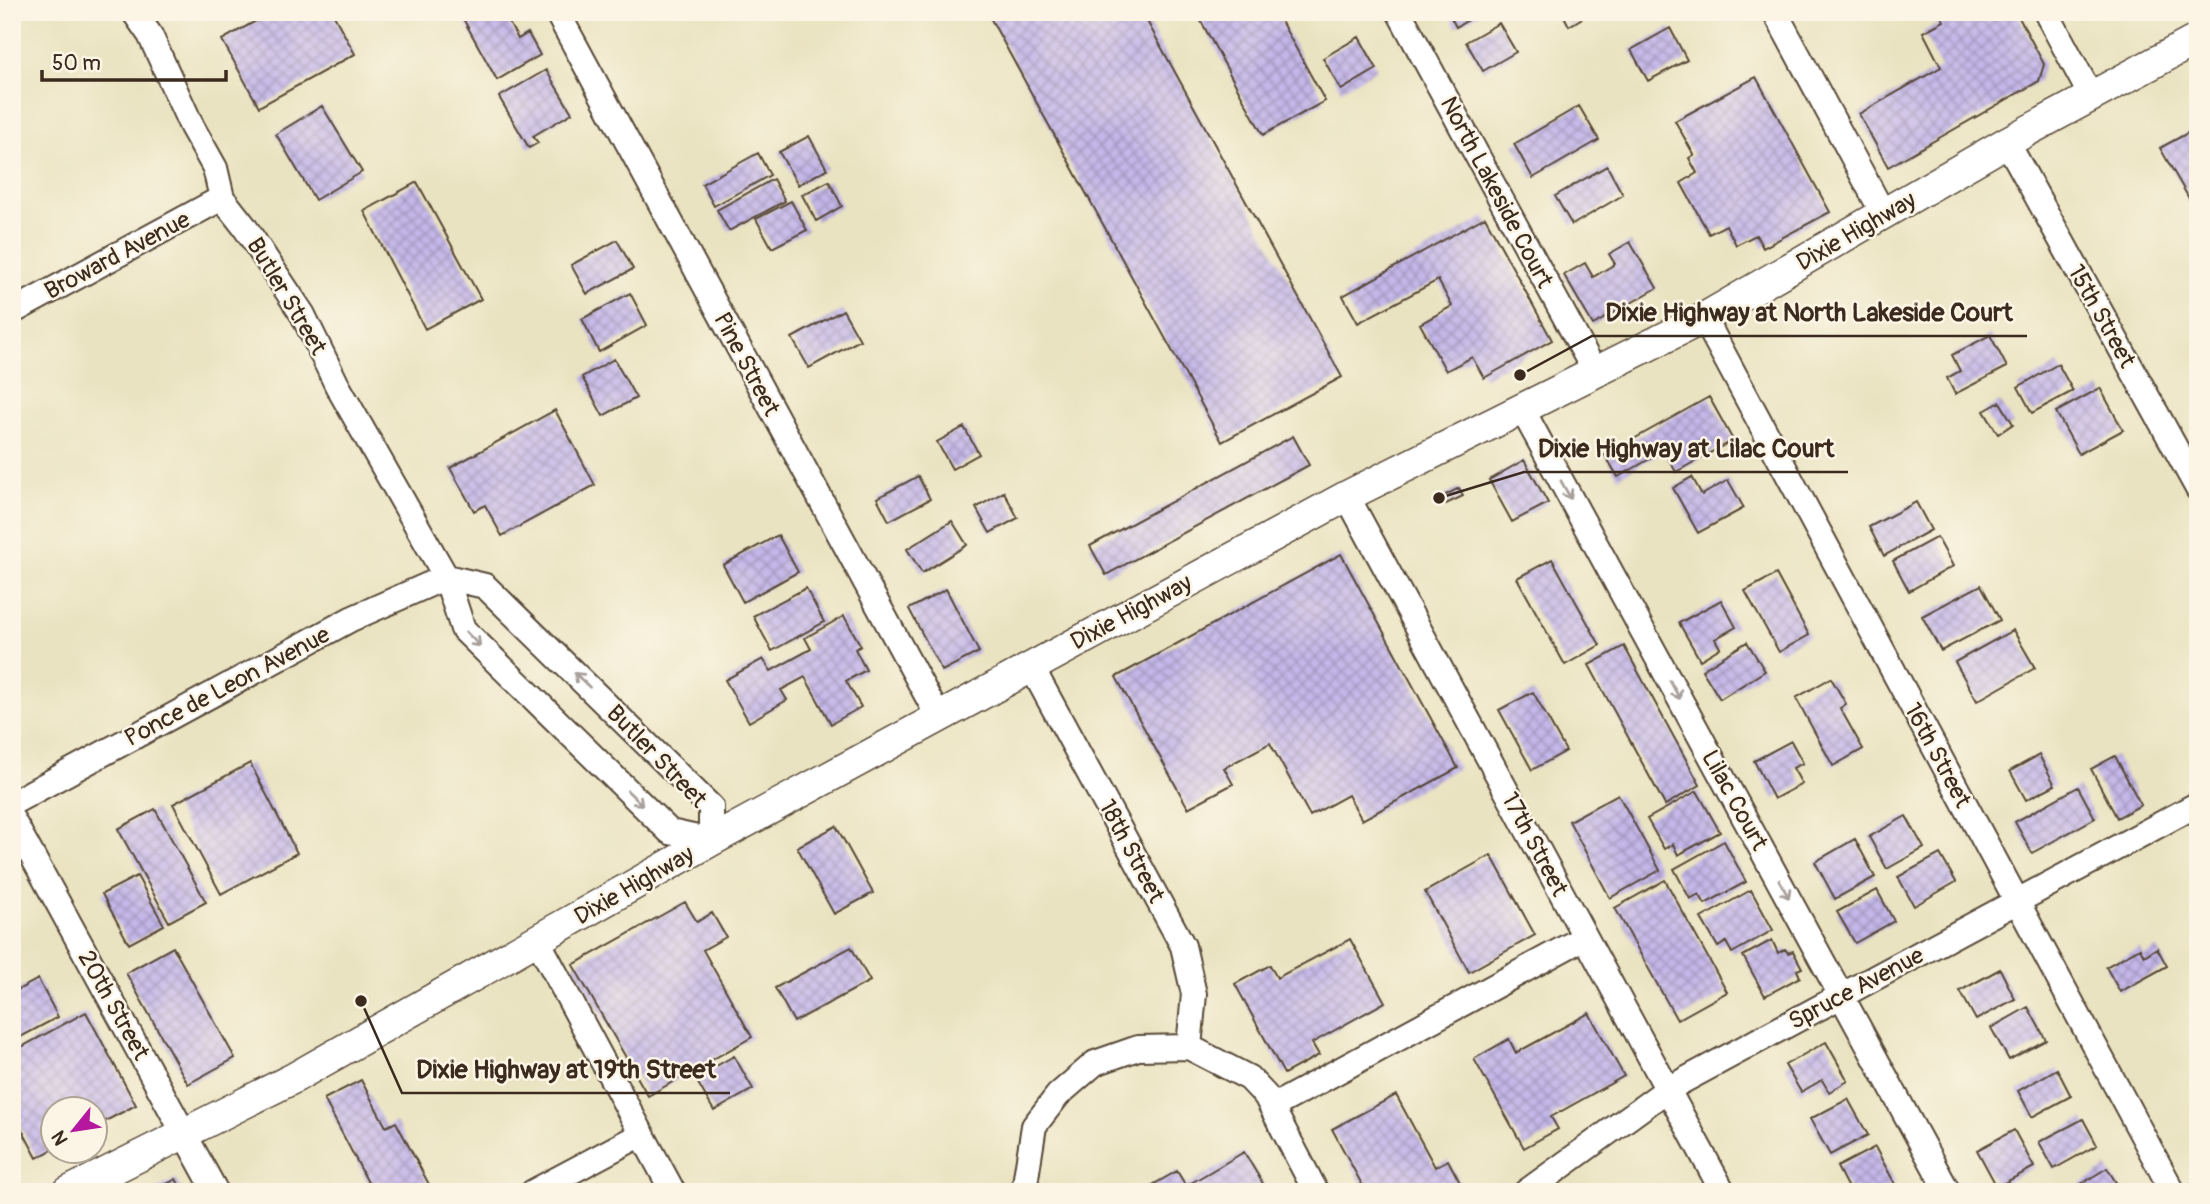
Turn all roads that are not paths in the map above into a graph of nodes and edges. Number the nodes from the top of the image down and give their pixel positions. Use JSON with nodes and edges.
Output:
{"nodes":[{"id":1,"x":134,"y":12,"type":"edge"},
{"id":2,"x":557,"y":12,"type":"edge"},
{"id":3,"x":1399,"y":12,"type":"edge"},
{"id":4,"x":1774,"y":12,"type":"edge"},
{"id":5,"x":2046,"y":12,"type":"edge"},
{"id":6,"x":2198,"y":39,"type":"edge"},
{"id":7,"x":2091,"y":96,"type":"junction"},
{"id":8,"x":2007,"y":142,"type":"junction"},
{"id":9,"x":222,"y":198,"type":"junction"},
{"id":10,"x":1884,"y":215,"type":"junction"},
{"id":11,"x":12,"y":312,"type":"edge"},
{"id":12,"x":1704,"y":318,"type":"junction"},
{"id":13,"x":1595,"y":372,"type":"junction"},
{"id":14,"x":1522,"y":409,"type":"junction"},
{"id":15,"x":2198,"y":489,"type":"edge"},
{"id":16,"x":1347,"y":496,"type":"junction"},
{"id":17,"x":446,"y":578,"type":"junction"},
{"id":18,"x":1031,"y":666,"type":"junction"},
{"id":19,"x":938,"y":716,"type":"junction"},
{"id":20,"x":12,"y":803,"type":"edge"},
{"id":21,"x":2198,"y":804,"type":"edge"},
{"id":22,"x":12,"y":819,"type":"edge"},
{"id":23,"x":711,"y":841,"type":"junction"},
{"id":24,"x":2017,"y":901,"type":"junction"},
{"id":25,"x":1585,"y":937,"type":"junction"},
{"id":26,"x":538,"y":941,"type":"junction"},
{"id":27,"x":1842,"y":995,"type":"junction"},
{"id":28,"x":1189,"y":1047,"type":"junction"},
{"id":29,"x":1668,"y":1089,"type":"junction"},
{"id":30,"x":1272,"y":1107,"type":"junction"},
{"id":31,"x":183,"y":1134,"type":"junction"},
{"id":32,"x":642,"y":1134,"type":"junction"},
{"id":33,"x":68,"y":1192,"type":"edge"},
{"id":34,"x":216,"y":1192,"type":"edge"},
{"id":35,"x":533,"y":1192,"type":"edge"},
{"id":36,"x":673,"y":1192,"type":"edge"},
{"id":37,"x":1026,"y":1192,"type":"edge"},
{"id":38,"x":1316,"y":1192,"type":"edge"},
{"id":39,"x":1527,"y":1192,"type":"edge"},
{"id":40,"x":1723,"y":1192,"type":"edge"},
{"id":41,"x":1948,"y":1192,"type":"edge"},
{"id":42,"x":2173,"y":1192,"type":"edge"}],
"edges":[{"from":1,"to":9,"type":"street","name":"Butler Street"},
{"from":2,"to":19,"type":"street","name":"Pine Street"},
{"from":3,"to":13,"type":"street","name":"North Lakeside Court"},
{"from":4,"to":10,"type":"street"},
{"from":5,"to":7,"type":"street"},
{"from":6,"to":7,"type":"main road","name":"Dixie Highway"},
{"from":7,"to":8,"type":"main road","name":"Dixie Highway"},
{"from":8,"to":10,"type":"main road","name":"Dixie Highway"},
{"from":8,"to":15,"type":"street","name":"15th Street"},
{"from":9,"to":11,"type":"street","name":"Broward Avenue"},
{"from":9,"to":17,"type":"street","name":"Butler Street"},
{"from":10,"to":12,"type":"main road","name":"Dixie Highway"},
{"from":12,"to":13,"type":"main road","name":"Dixie Highway"},
{"from":12,"to":24,"type":"street","name":"16th Street"},
{"from":13,"to":14,"type":"main road","name":"Dixie Highway"},
{"from":14,"to":16,"type":"main road","name":"Dixie Highway"},
{"from":14,"to":27,"type":"street","name":"Lilac Court","one_way":true},
{"from":16,"to":18,"type":"main road","name":"Dixie Highway"},
{"from":16,"to":25,"type":"street","name":"17th Street"},
{"from":17,"to":20,"type":"street","name":"Ponce de Leon Avenue"},
{"from":17,"to":23,"type":"street","name":"Butler Street","one_way":true},
{"from":23,"to":17,"type":"street","name":"Butler Street","one_way":true},
{"from":18,"to":19,"type":"main road","name":"Dixie Highway"},
{"from":18,"to":28,"type":"street","name":"18th Street"},
{"from":19,"to":23,"type":"main road","name":"Dixie Highway"},
{"from":21,"to":24,"type":"street","name":"Spruce Avenue"},
{"from":22,"to":31,"type":"street","name":"20th Street"},
{"from":23,"to":26,"type":"main road","name":"Dixie Highway"},
{"from":24,"to":27,"type":"street","name":"Spruce Avenue"},
{"from":24,"to":42,"type":"street","name":"16th Street"},
{"from":25,"to":29,"type":"street","name":"17th Street"},
{"from":25,"to":30,"type":"street"},
{"from":26,"to":31,"type":"main road","name":"Dixie Highway"},
{"from":26,"to":32,"type":"street"},
{"from":27,"to":29,"type":"street","name":"Spruce Avenue"},
{"from":27,"to":41,"type":"street","name":"Lilac Court"},
{"from":28,"to":30,"type":"street"},
{"from":28,"to":37,"type":"street"},
{"from":29,"to":39,"type":"street","name":"Spruce Avenue"},
{"from":29,"to":40,"type":"street","name":"17th Street"},
{"from":30,"to":38,"type":"street"},
{"from":31,"to":33,"type":"main road","name":"Dixie Highway"},
{"from":31,"to":34,"type":"street","name":"20th Street"},
{"from":32,"to":35,"type":"street"},
{"from":32,"to":36,"type":"street"}]}
